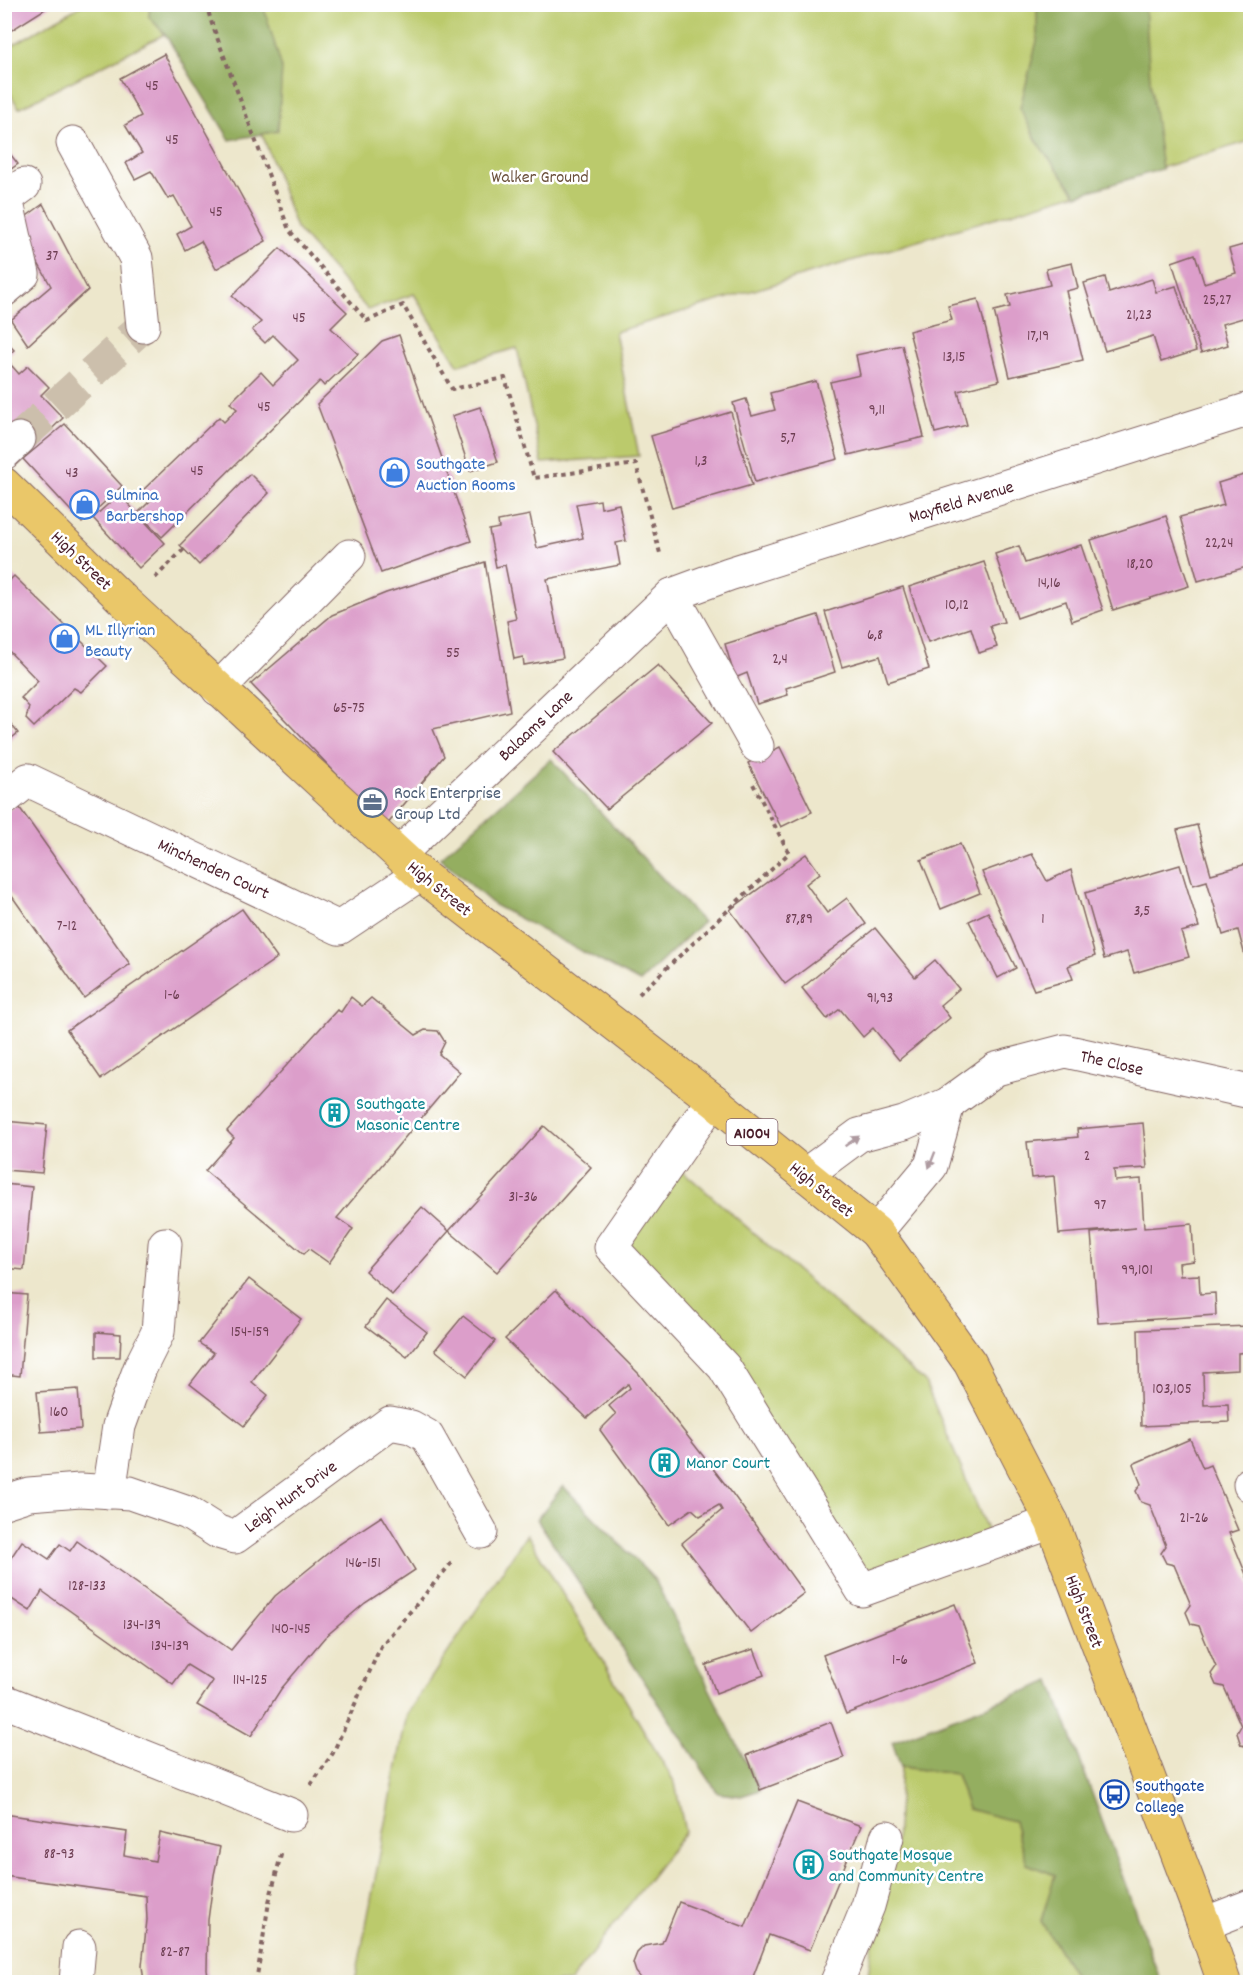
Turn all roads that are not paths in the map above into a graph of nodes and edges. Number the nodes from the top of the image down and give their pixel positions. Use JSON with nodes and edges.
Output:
{"nodes":[{"id":1,"x":73,"y":142,"type":"dead end"},
{"id":2,"x":24,"y":185,"type":"dead end"},
{"id":3,"x":4,"y":290,"type":"edge"},
{"id":4,"x":143,"y":326,"type":"dead end"},
{"id":5,"x":1251,"y":409,"type":"edge"},
{"id":6,"x":4,"y":484,"type":"edge"},
{"id":7,"x":349,"y":556,"type":"dead end"},
{"id":8,"x":672,"y":595,"type":"junction"},
{"id":9,"x":218,"y":688,"type":"junction"},
{"id":10,"x":757,"y":746,"type":"dead end"},
{"id":11,"x":4,"y":799,"type":"edge"},
{"id":12,"x":409,"y":864,"type":"junction"},
{"id":13,"x":1251,"y":1092,"type":"edge"},
{"id":14,"x":713,"y":1100,"type":"junction"},
{"id":15,"x":948,"y":1104,"type":"junction"},
{"id":16,"x":805,"y":1175,"type":"junction"},
{"id":17,"x":876,"y":1232,"type":"junction"},
{"id":18,"x":165,"y":1244,"type":"dead end"},
{"id":19,"x":110,"y":1492,"type":"junction"},
{"id":20,"x":4,"y":1502,"type":"edge"},
{"id":21,"x":1052,"y":1522,"type":"junction"},
{"id":22,"x":481,"y":1532,"type":"road end"},
{"id":23,"x":4,"y":1701,"type":"edge"},
{"id":24,"x":291,"y":1815,"type":"road end"},
{"id":25,"x":887,"y":1837,"type":"dead end"},
{"id":26,"x":1251,"y":1906,"type":"edge"},
{"id":27,"x":1204,"y":1924,"type":"junction"},
{"id":28,"x":79,"y":1947,"type":"dead end"},
{"id":29,"x":76,"y":1983,"type":"edge"},
{"id":30,"x":837,"y":1983,"type":"edge"},
{"id":31,"x":1224,"y":1983,"type":"edge"}],
"edges":[{"from":1,"to":4,"type":"street"},
{"from":2,"to":3,"type":"street"},
{"from":5,"to":8,"type":"street","name":"Mayfield Avenue"},
{"from":6,"to":9,"type":"main road","name":"High Street","number":"A1004"},
{"from":7,"to":9,"type":"street"},
{"from":8,"to":10,"type":"street"},
{"from":8,"to":12,"type":"street","name":"Balaams Lane"},
{"from":9,"to":12,"type":"main road","name":"High Street","number":"A1004"},
{"from":11,"to":12,"type":"street","name":"Minchenden Court"},
{"from":12,"to":14,"type":"main road","name":"High Street","number":"A1004"},
{"from":13,"to":15,"type":"street","name":"The Close"},
{"from":14,"to":16,"type":"main road","name":"High Street","number":"A1004"},
{"from":14,"to":21,"type":"street"},
{"from":16,"to":15,"type":"street","name":"The Close","one_way":true},
{"from":15,"to":17,"type":"street","one_way":true},
{"from":16,"to":17,"type":"main road","name":"High Street","number":"A1004"},
{"from":17,"to":21,"type":"main road","name":"High Street","number":"A1004"},
{"from":18,"to":19,"type":"street"},
{"from":19,"to":20,"type":"street","name":"Leigh Hunt Drive"},
{"from":19,"to":22,"type":"street","name":"Leigh Hunt Drive"},
{"from":21,"to":27,"type":"main road","name":"High Street","number":"A1004"},
{"from":23,"to":24,"type":"street"},
{"from":25,"to":30,"type":"street"},
{"from":26,"to":27,"type":"street"},
{"from":27,"to":31,"type":"main road","name":"High Street","number":"A1004"},
{"from":28,"to":29,"type":"street"}]}
